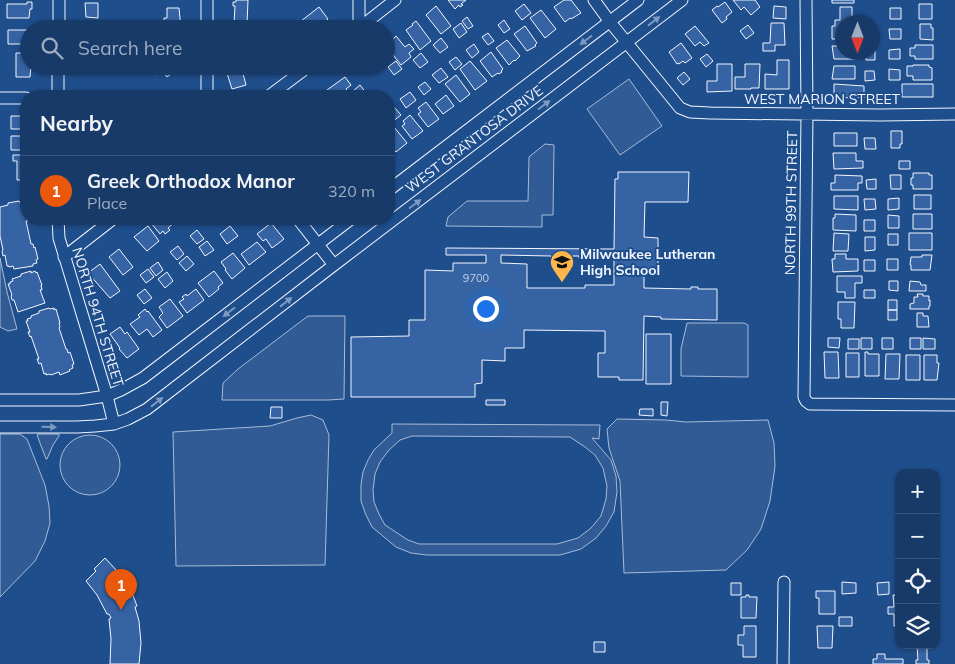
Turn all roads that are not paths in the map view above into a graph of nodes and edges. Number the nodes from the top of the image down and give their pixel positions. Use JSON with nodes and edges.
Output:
{"nodes":[{"id":1,"x":59,"y":0,"type":"edge"},
{"id":2,"x":207,"y":0,"type":"edge"},
{"id":3,"x":359,"y":0,"type":"edge"},
{"id":4,"x":396,"y":0,"type":"edge"},
{"id":5,"x":594,"y":0,"type":"edge"},
{"id":6,"x":638,"y":0,"type":"edge"},
{"id":7,"x":682,"y":0,"type":"edge"},
{"id":8,"x":806,"y":0,"type":"edge"},
{"id":9,"x":58,"y":20,"type":"edge"},
{"id":10,"x":207,"y":20,"type":"edge"},
{"id":11,"x":358,"y":20,"type":"edge"},
{"id":12,"x":369,"y":20,"type":"edge"},
{"id":13,"x":610,"y":22,"type":"junction"},
{"id":14,"x":627,"y":42,"type":"junction"},
{"id":15,"x":58,"y":75,"type":"edge"},
{"id":16,"x":207,"y":75,"type":"edge"},
{"id":17,"x":296,"y":75,"type":"edge"},
{"id":18,"x":58,"y":90,"type":"edge"},
{"id":19,"x":207,"y":90,"type":"edge"},
{"id":20,"x":277,"y":90,"type":"edge"},
{"id":21,"x":0,"y":98,"type":"edge"},
{"id":22,"x":20,"y":98,"type":"edge"},
{"id":23,"x":807,"y":113,"type":"junction"},
{"id":24,"x":955,"y":114,"type":"edge"},
{"id":25,"x":395,"y":185,"type":"edge"},
{"id":26,"x":395,"y":219,"type":"edge"},
{"id":27,"x":58,"y":225,"type":"edge"},
{"id":28,"x":105,"y":225,"type":"edge"},
{"id":29,"x":303,"y":225,"type":"edge"},
{"id":30,"x":343,"y":225,"type":"edge"},
{"id":31,"x":387,"y":225,"type":"edge"},
{"id":32,"x":318,"y":244,"type":"junction"},
{"id":33,"x":64,"y":257,"type":"junction"},
{"id":34,"x":334,"y":265,"type":"junction"},
{"id":35,"x":107,"y":396,"type":"junction"},
{"id":36,"x":0,"y":400,"type":"edge"},
{"id":37,"x":955,"y":405,"type":"edge"},
{"id":38,"x":114,"y":424,"type":"junction"},
{"id":39,"x":0,"y":427,"type":"edge"},
{"id":40,"x":784,"y":582,"type":"dead end"},
{"id":41,"x":782,"y":664,"type":"edge"}],
"edges":[{"from":1,"to":9,"type":"street"},
{"from":2,"to":10,"type":"street"},
{"from":3,"to":11,"type":"street"},
{"from":4,"to":12,"type":"street"},
{"from":5,"to":13,"type":"street"},
{"from":6,"to":13,"type":"street","name":"WEST GRANTOSA DRIVE"},
{"from":14,"to":7,"type":"street","name":"WEST GRANTOSA DRIVE","one_way":true},
{"from":8,"to":23,"type":"street","name":"NORTH 99TH STREET"},
{"from":13,"to":14,"type":"street"},
{"from":13,"to":25,"type":"street","name":"WEST GRANTOSA DRIVE","one_way":true},
{"from":14,"to":23,"type":"street","name":"WEST MARION STREET"},
{"from":26,"to":14,"type":"street","name":"WEST GRANTOSA DRIVE","one_way":true},
{"from":15,"to":18,"type":"street"},
{"from":16,"to":19,"type":"street"},
{"from":17,"to":20,"type":"street"},
{"from":21,"to":22,"type":"street"},
{"from":23,"to":24,"type":"street","name":"WEST MARION STREET"},
{"from":23,"to":37,"type":"street","name":"NORTH 99TH STREET"},
{"from":27,"to":33,"type":"street","name":"NORTH 94TH STREET"},
{"from":28,"to":33,"type":"street"},
{"from":29,"to":32,"type":"street"},
{"from":30,"to":32,"type":"street"},
{"from":34,"to":31,"type":"street","name":"WEST GRANTOSA DRIVE","one_way":true},
{"from":32,"to":34,"type":"street"},
{"from":32,"to":35,"type":"street","one_way":true},
{"from":33,"to":35,"type":"street","name":"NORTH 94TH STREET"},
{"from":38,"to":34,"type":"street","name":"WEST GRANTOSA DRIVE","one_way":true},
{"from":35,"to":36,"type":"street"},
{"from":35,"to":38,"type":"street","name":"NORTH 94TH STREET"},
{"from":39,"to":38,"type":"street","name":"WEST GRANTOSA DRIVE","one_way":true},
{"from":40,"to":41,"type":"street"}]}
